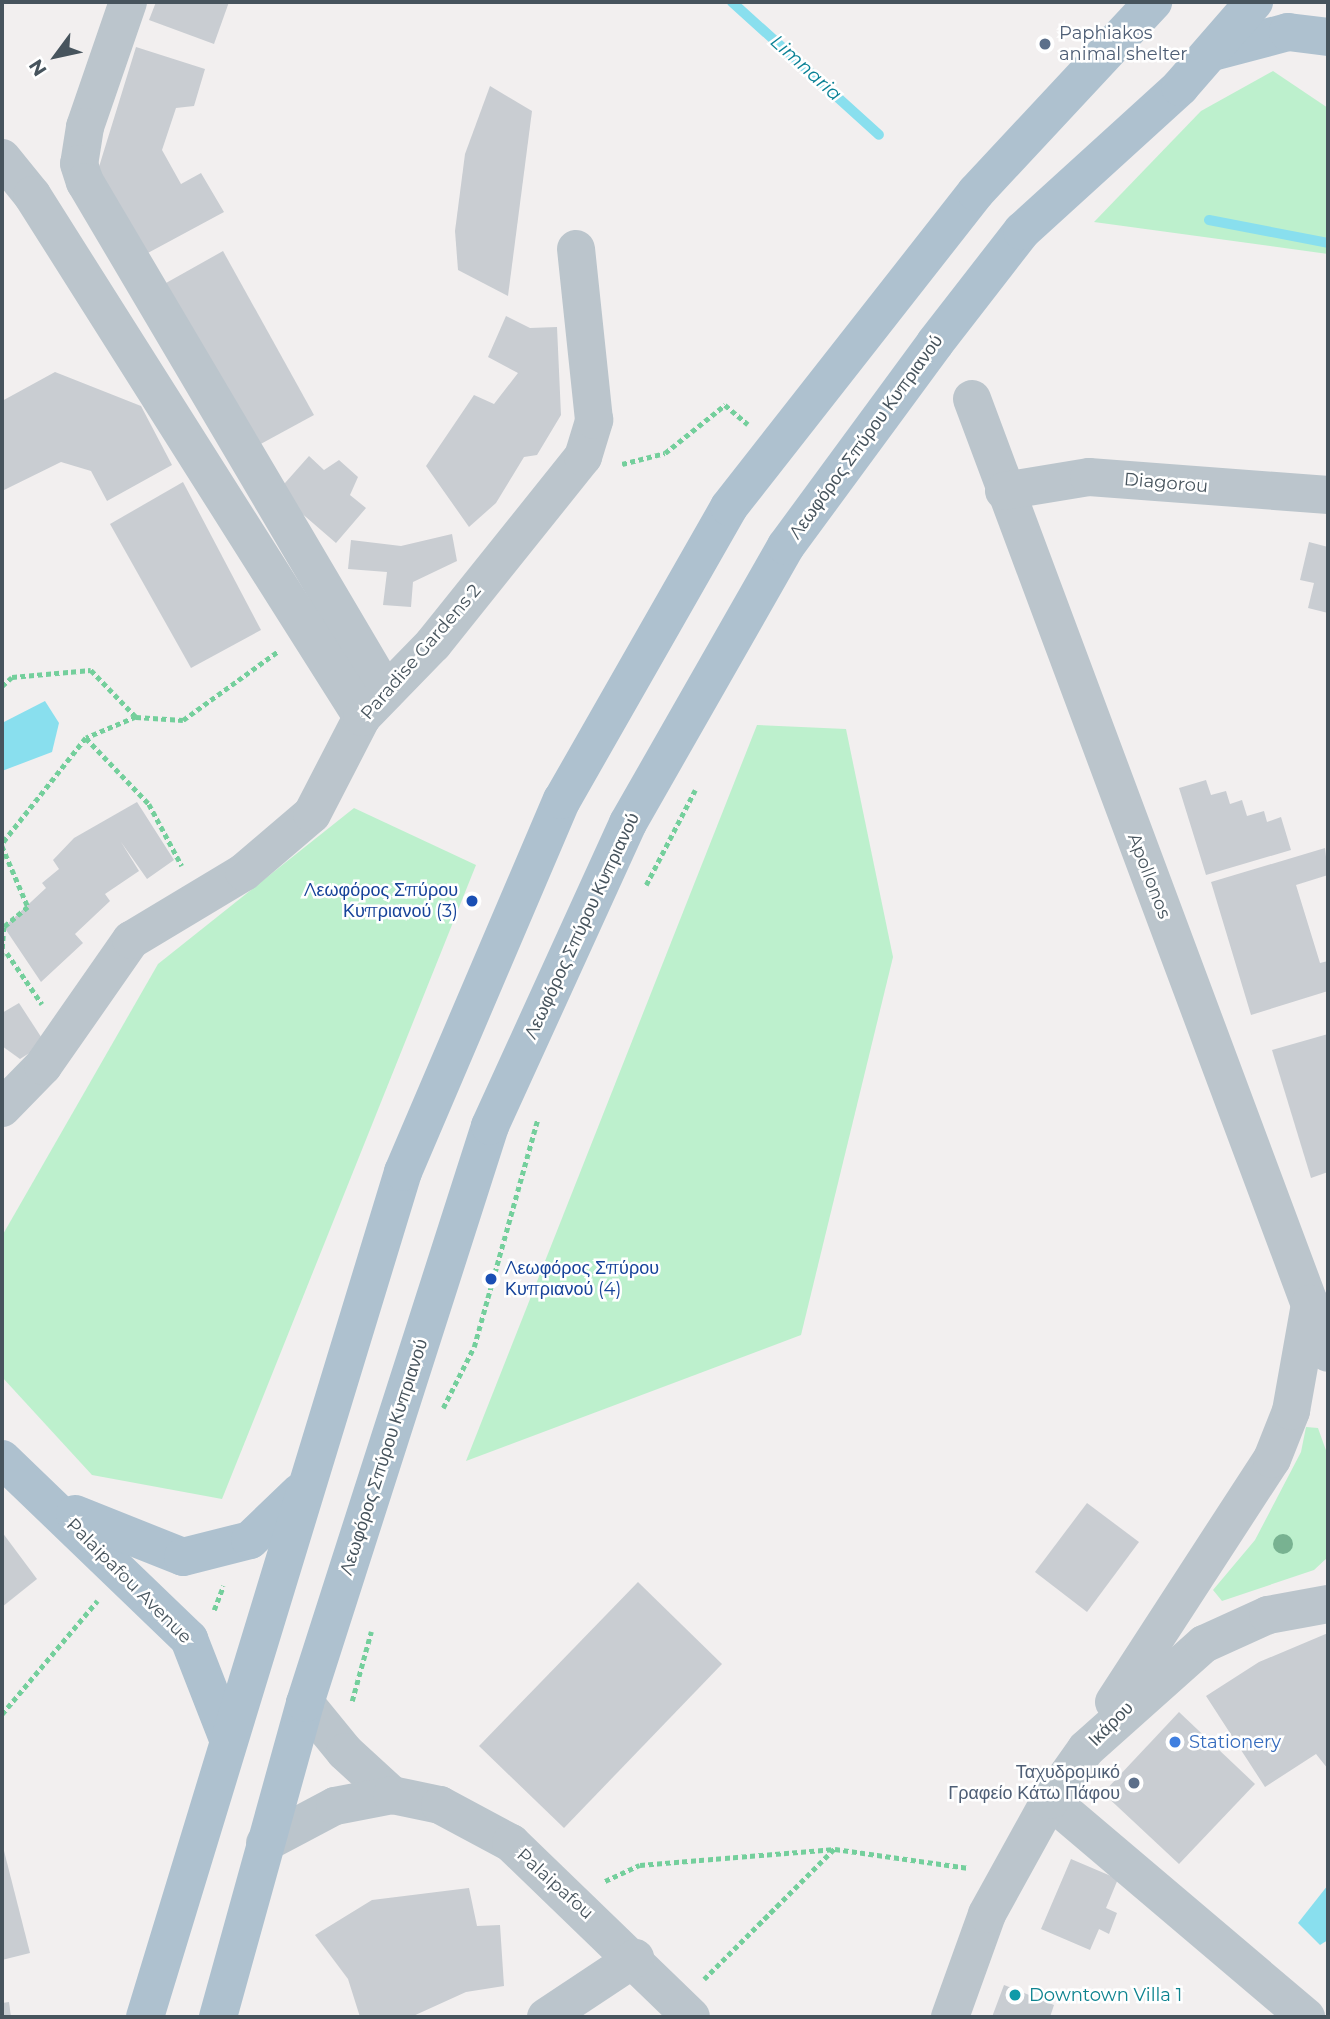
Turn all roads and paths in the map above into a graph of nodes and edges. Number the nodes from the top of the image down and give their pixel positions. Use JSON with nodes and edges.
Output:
{"nodes":[{"id":1,"x":128,"y":2,"type":"edge"},
{"id":2,"x":1153,"y":2,"type":"edge"},
{"id":3,"x":1254,"y":2,"type":"edge"},
{"id":4,"x":1328,"y":37,"type":"edge"},
{"id":5,"x":1180,"y":87,"type":"junction"},
{"id":6,"x":2,"y":158,"type":"edge"},
{"id":7,"x":576,"y":249,"type":"dead end"},
{"id":8,"x":149,"y":298,"type":"junction"},
{"id":9,"x":121,"y":340,"type":"junction"},
{"id":10,"x":972,"y":399,"type":"dead end"},
{"id":11,"x":777,"y":448,"type":"junction"},
{"id":12,"x":583,"y":457,"type":"junction"},
{"id":13,"x":1004,"y":491,"type":"junction"},
{"id":14,"x":1328,"y":495,"type":"edge"},
{"id":15,"x":307,"y":632,"type":"junction"},
{"id":16,"x":2,"y":686,"type":"edge"},
{"id":17,"x":374,"y":705,"type":"junction"},
{"id":18,"x":136,"y":717,"type":"junction"},
{"id":19,"x":86,"y":738,"type":"junction"},
{"id":20,"x":699,"y":782,"type":"dead end"},
{"id":21,"x":2,"y":845,"type":"edge"},
{"id":22,"x":199,"y":898,"type":"junction"},
{"id":23,"x":638,"y":898,"type":"dead end"},
{"id":24,"x":4,"y":955,"type":"edge"},
{"id":25,"x":63,"y":1035,"type":"junction"},
{"id":26,"x":2,"y":1108,"type":"edge"},
{"id":27,"x":540,"y":1112,"type":"dead end"},
{"id":28,"x":1310,"y":1304,"type":"junction"},
{"id":29,"x":1328,"y":1353,"type":"edge"},
{"id":30,"x":436,"y":1421,"type":"dead end"},
{"id":31,"x":2,"y":1459,"type":"edge"},
{"id":32,"x":301,"y":1491,"type":"junction"},
{"id":33,"x":54,"y":1505,"type":"junction"},
{"id":34,"x":100,"y":1598,"type":"dead end"},
{"id":35,"x":1328,"y":1604,"type":"edge"},
{"id":36,"x":375,"y":1621,"type":"dead end"},
{"id":37,"x":352,"y":1701,"type":"dead end"},
{"id":38,"x":305,"y":1703,"type":"junction"},
{"id":39,"x":2,"y":1714,"type":"edge"},
{"id":40,"x":228,"y":1739,"type":"junction"},
{"id":41,"x":1086,"y":1749,"type":"junction"},
{"id":42,"x":392,"y":1795,"type":"junction"},
{"id":43,"x":1050,"y":1800,"type":"junction"},
{"id":44,"x":265,"y":1843,"type":"junction"},
{"id":45,"x":835,"y":1849,"type":"junction"},
{"id":46,"x":1008,"y":1874,"type":"junction"},
{"id":47,"x":571,"y":1896,"type":"junction"},
{"id":48,"x":635,"y":1958,"type":"junction"},
{"id":49,"x":686,"y":2011,"type":"edge"},
{"id":50,"x":145,"y":2017,"type":"edge"},
{"id":51,"x":218,"y":2017,"type":"edge"},
{"id":52,"x":546,"y":2017,"type":"edge"},
{"id":53,"x":950,"y":2017,"type":"edge"},
{"id":54,"x":1306,"y":2017,"type":"edge"}],
"edges":[{"from":1,"to":8,"type":"street"},
{"from":2,"to":11,"type":"main road"},
{"from":3,"to":5,"type":"main road","name":"Λεωφόρος Σπύρου Κυπριανού"},
{"from":4,"to":5,"type":"main road"},
{"from":5,"to":38,"type":"main road","name":"Λεωφόρος Σπύρου Κυπριανού"},
{"from":6,"to":9,"type":"street"},
{"from":7,"to":12,"type":"street","name":"Paradise Gardens 2"},
{"from":8,"to":9,"type":"street"},
{"from":8,"to":17,"type":"street"},
{"from":9,"to":15,"type":"street"},
{"from":10,"to":13,"type":"street","name":"Apollonos"},
{"from":11,"to":12,"type":"path"},
{"from":11,"to":32,"type":"main road"},
{"from":12,"to":17,"type":"street","name":"Paradise Gardens 2"},
{"from":13,"to":14,"type":"street","name":"Diagorou"},
{"from":13,"to":28,"type":"street","name":"Apollonos"},
{"from":15,"to":17,"type":"street"},
{"from":15,"to":18,"type":"path"},
{"from":16,"to":18,"type":"path"},
{"from":17,"to":22,"type":"street","name":"Paradise Gardens 2"},
{"from":18,"to":19,"type":"path"},
{"from":19,"to":21,"type":"path"},
{"from":19,"to":22,"type":"path"},
{"from":20,"to":23,"type":"path"},
{"from":21,"to":24,"type":"path"},
{"from":22,"to":25,"type":"street","name":"Paradise Gardens 2"},
{"from":24,"to":25,"type":"path"},
{"from":25,"to":26,"type":"street","name":"Paradise Gardens 2"},
{"from":27,"to":30,"type":"path"},
{"from":28,"to":29,"type":"street","name":"Apollonos"},
{"from":28,"to":41,"type":"street"},
{"from":31,"to":33,"type":"main road","name":"Palaipafou Avenue"},
{"from":32,"to":33,"type":"main road","name":"Palaipafou Avenue"},
{"from":32,"to":40,"type":"main road"},
{"from":33,"to":40,"type":"main road","name":"Palaipafou Avenue"},
{"from":34,"to":39,"type":"path"},
{"from":35,"to":41,"type":"street","name":"Ικάρου"},
{"from":36,"to":37,"type":"path"},
{"from":38,"to":42,"type":"street"},
{"from":38,"to":44,"type":"main road","name":"Λεωφόρος Σπύρου Κυπριανού"},
{"from":40,"to":50,"type":"main road"},
{"from":41,"to":43,"type":"street","name":"Ικάρου"},
{"from":42,"to":44,"type":"street"},
{"from":42,"to":47,"type":"street","name":"Palaipafou"},
{"from":43,"to":46,"type":"street","name":"Ικάρου"},
{"from":43,"to":54,"type":"street"},
{"from":44,"to":51,"type":"main road","name":"Λεωφόρος Σπύρου Κυπριανού"},
{"from":45,"to":46,"type":"path"},
{"from":45,"to":47,"type":"path"},
{"from":45,"to":49,"type":"path"},
{"from":46,"to":53,"type":"street","name":"Ικάρου"},
{"from":47,"to":48,"type":"street","name":"Palaipafou"},
{"from":48,"to":49,"type":"street","name":"Palaipafou"},
{"from":48,"to":52,"type":"street"}]}
